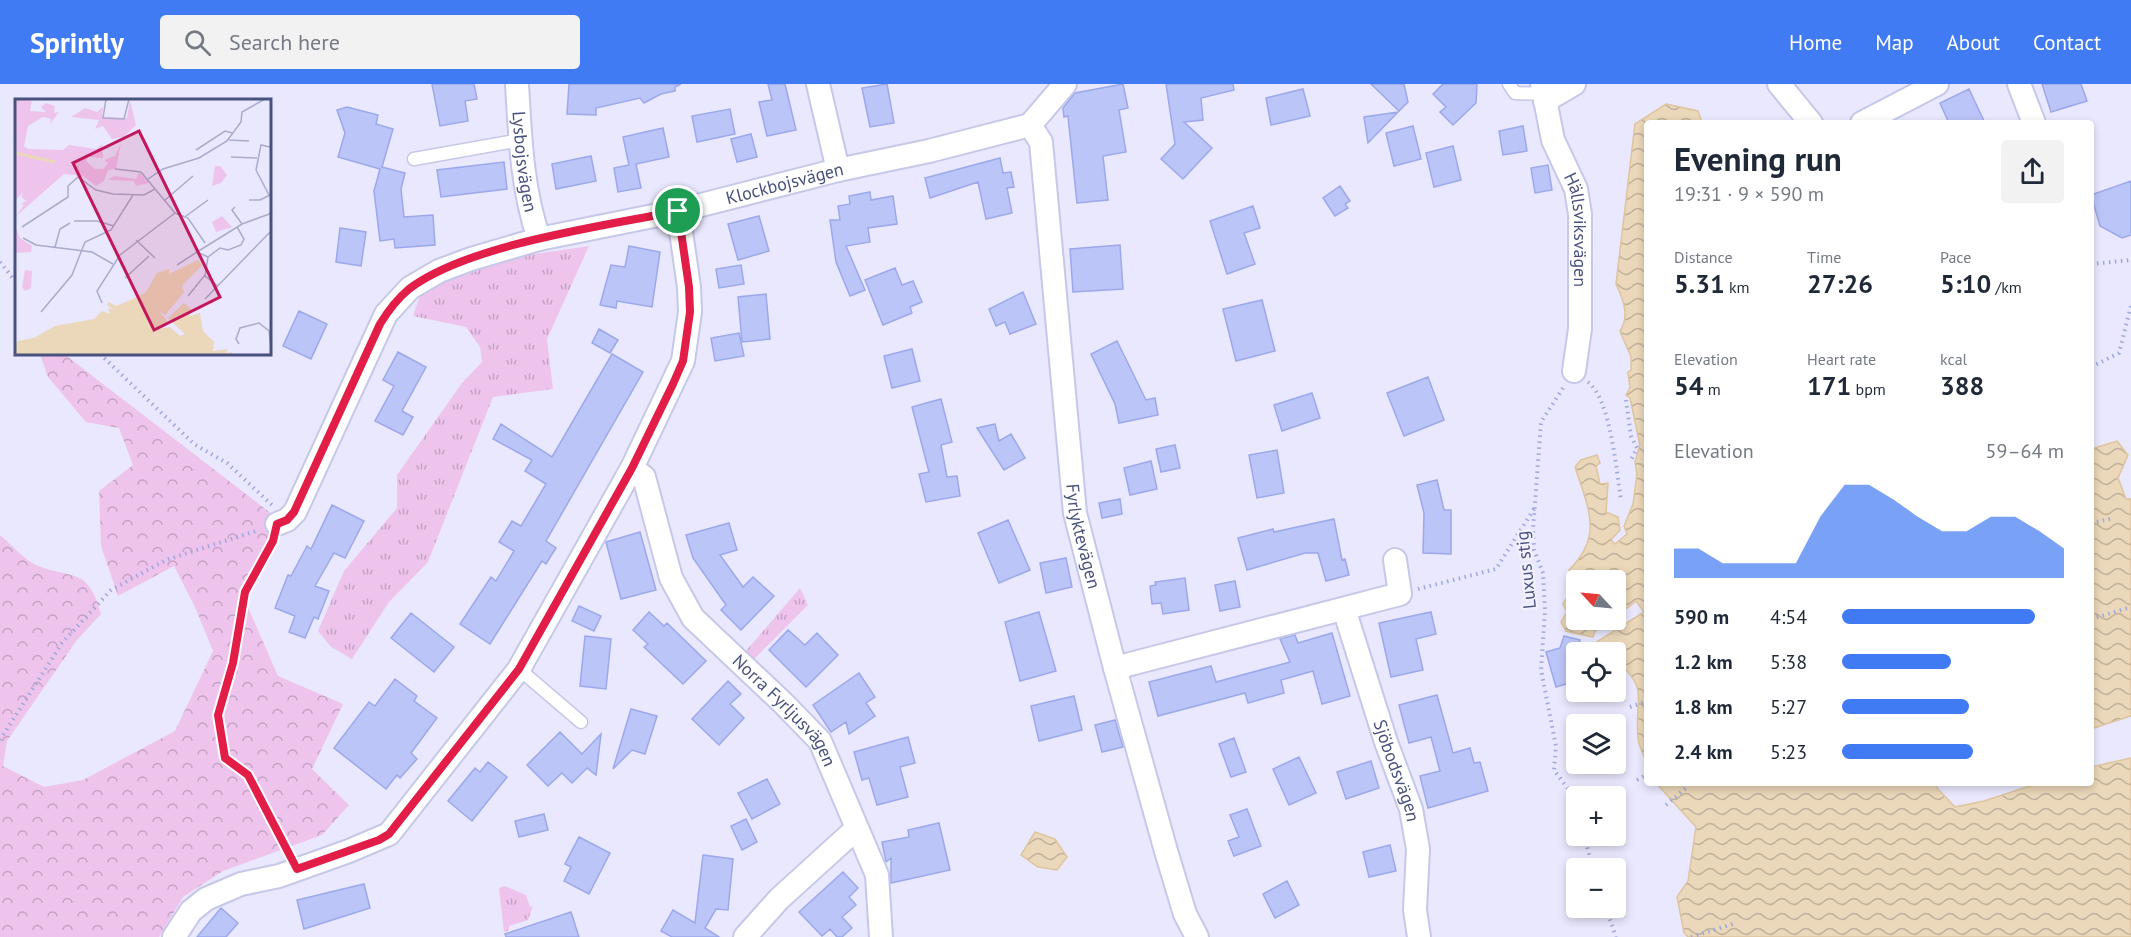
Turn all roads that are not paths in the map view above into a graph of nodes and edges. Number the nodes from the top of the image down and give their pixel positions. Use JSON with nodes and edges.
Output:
{"nodes":[{"id":1,"x":517,"y":84,"type":"edge"},
{"id":2,"x":818,"y":84,"type":"edge"},
{"id":3,"x":1065,"y":84,"type":"edge"},
{"id":4,"x":1509,"y":84,"type":"edge"},
{"id":5,"x":1574,"y":84,"type":"edge"},
{"id":6,"x":1779,"y":84,"type":"edge"},
{"id":7,"x":1937,"y":84,"type":"edge"},
{"id":8,"x":2019,"y":84,"type":"edge"},
{"id":9,"x":1543,"y":93,"type":"edge"},
{"id":10,"x":1809,"y":120,"type":"edge"},
{"id":11,"x":1868,"y":120,"type":"edge"},
{"id":12,"x":2033,"y":120,"type":"edge"},
{"id":13,"x":1030,"y":125,"type":"junction"},
{"id":14,"x":520,"y":140,"type":"junction"},
{"id":15,"x":414,"y":159,"type":"dead end"},
{"id":16,"x":838,"y":170,"type":"junction"},
{"id":17,"x":678,"y":211,"type":"junction"},
{"id":18,"x":539,"y":239,"type":"junction"},
{"id":19,"x":1574,"y":371,"type":"road end"},
{"id":20,"x":632,"y":468,"type":"junction"},
{"id":21,"x":277,"y":524,"type":"road end"},
{"id":22,"x":1395,"y":560,"type":"dead end"},
{"id":23,"x":1344,"y":609,"type":"junction"},
{"id":24,"x":1114,"y":668,"type":"junction"},
{"id":25,"x":519,"y":669,"type":"junction"},
{"id":26,"x":581,"y":722,"type":"dead end"},
{"id":27,"x":856,"y":829,"type":"junction"},
{"id":28,"x":174,"y":937,"type":"edge"},
{"id":29,"x":745,"y":937,"type":"edge"},
{"id":30,"x":881,"y":937,"type":"edge"},
{"id":31,"x":1197,"y":937,"type":"edge"},
{"id":32,"x":1419,"y":937,"type":"edge"}],
"edges":[{"from":1,"to":14,"type":"street","name":"Lysbojsvägen"},
{"from":2,"to":16,"type":"street"},
{"from":3,"to":13,"type":"street"},
{"from":4,"to":9,"type":"lane"},
{"from":5,"to":9,"type":"street"},
{"from":6,"to":10,"type":"street"},
{"from":7,"to":11,"type":"street"},
{"from":8,"to":12,"type":"street"},
{"from":9,"to":19,"type":"street","name":"Hällsviksvägen"},
{"from":13,"to":16,"type":"street","name":"Klockbojsvägen"},
{"from":13,"to":24,"type":"street","name":"Fyrlyktevägen"},
{"from":14,"to":15,"type":"lane"},
{"from":14,"to":18,"type":"street","name":"Lysbojsvägen"},
{"from":16,"to":17,"type":"street","name":"Klockbojsvägen"},
{"from":17,"to":18,"type":"street","name":"Klockbojsvägen"},
{"from":17,"to":20,"type":"street"},
{"from":18,"to":21,"type":"street","name":"Klockbojsvägen"},
{"from":20,"to":25,"type":"street"},
{"from":20,"to":27,"type":"street","name":"Norra Fyrljusvägen"},
{"from":22,"to":23,"type":"street"},
{"from":23,"to":24,"type":"street"},
{"from":23,"to":32,"type":"street","name":"Sjöbodsvägen"},
{"from":24,"to":31,"type":"street","name":"Fyrlyktevägen"},
{"from":25,"to":26,"type":"lane"},
{"from":25,"to":28,"type":"street"},
{"from":27,"to":29,"type":"street"},
{"from":27,"to":30,"type":"street","name":"Norra Fyrljusvägen"}]}
